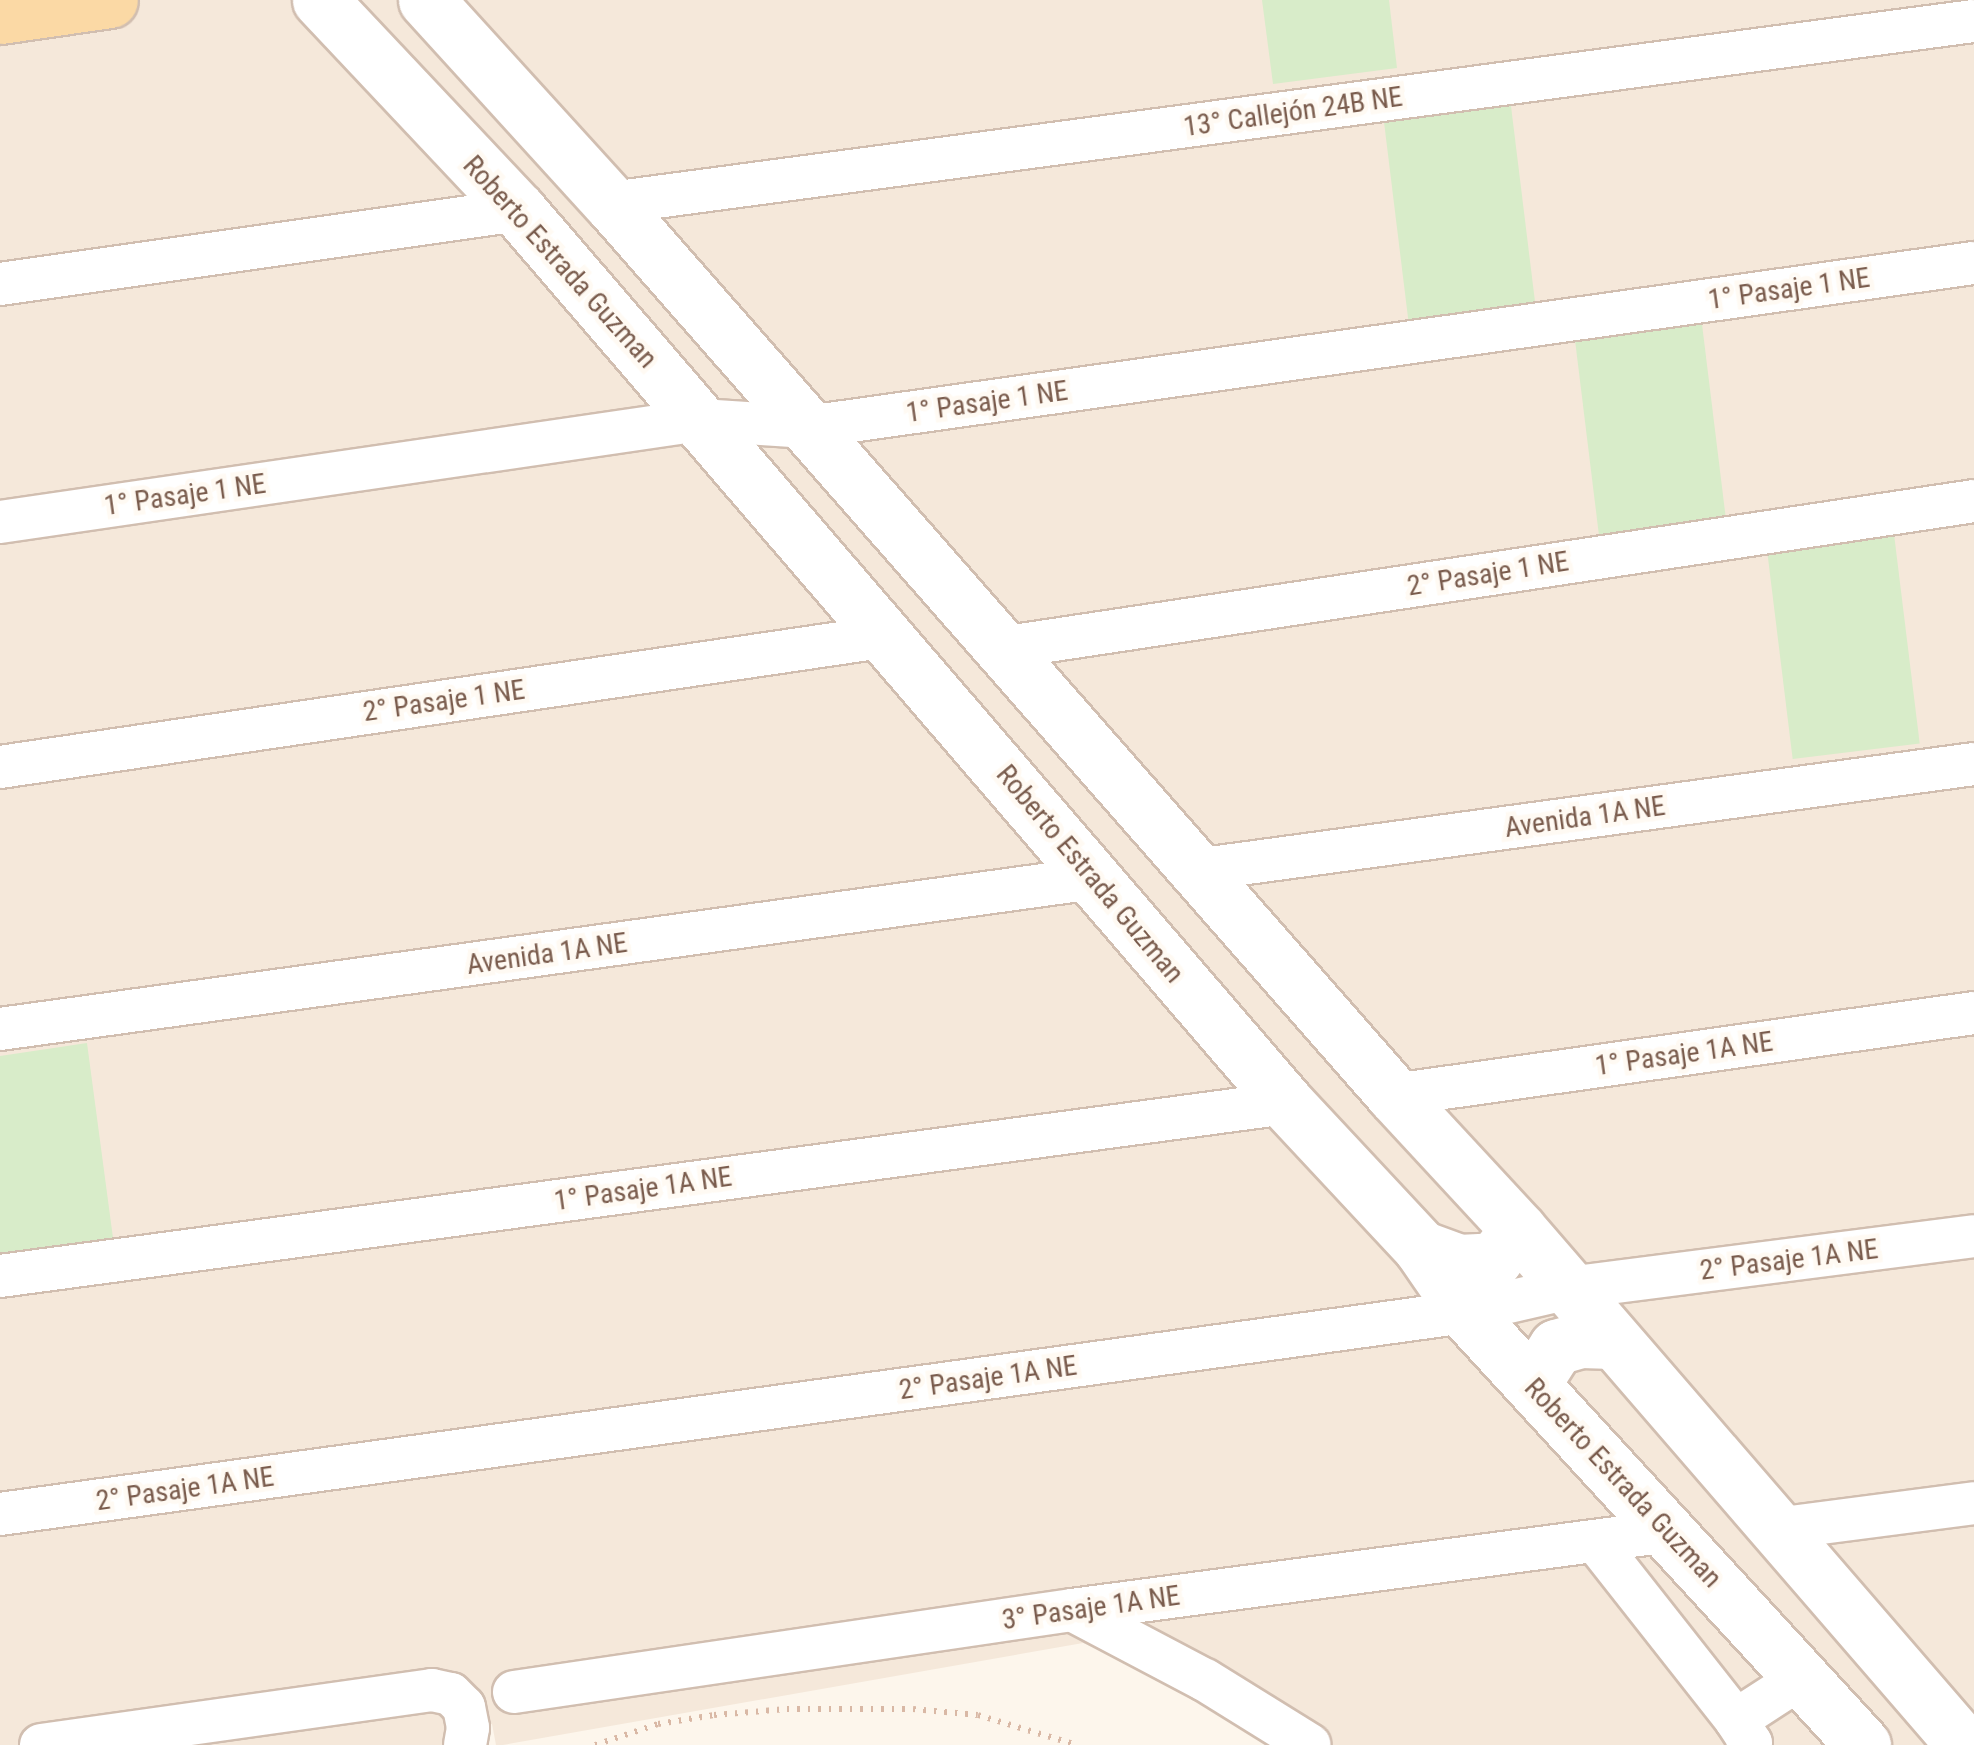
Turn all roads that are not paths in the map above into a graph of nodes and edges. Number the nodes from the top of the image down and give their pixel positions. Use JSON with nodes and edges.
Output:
{"nodes":[{"id":1,"x":110,"y":0,"type":"edge"},
{"id":2,"x":320,"y":0,"type":"edge"},
{"id":3,"x":426,"y":0,"type":"edge"},
{"id":4,"x":0,"y":16,"type":"edge"},
{"id":5,"x":1974,"y":20,"type":"edge"},
{"id":6,"x":612,"y":203,"type":"junction"},
{"id":7,"x":518,"y":210,"type":"junction"},
{"id":8,"x":1974,"y":263,"type":"edge"},
{"id":9,"x":0,"y":284,"type":"edge"},
{"id":10,"x":736,"y":345,"type":"junction"},
{"id":11,"x":662,"y":376,"type":"junction"},
{"id":12,"x":700,"y":420,"type":"junction"},
{"id":13,"x":818,"y":439,"type":"junction"},
{"id":14,"x":748,"y":475,"type":"junction"},
{"id":15,"x":1974,"y":500,"type":"edge"},
{"id":16,"x":0,"y":522,"type":"edge"},
{"id":17,"x":888,"y":636,"type":"junction"},
{"id":18,"x":1001,"y":648,"type":"junction"},
{"id":19,"x":1974,"y":764,"type":"edge"},
{"id":20,"x":0,"y":767,"type":"edge"},
{"id":21,"x":1196,"y":870,"type":"junction"},
{"id":22,"x":1094,"y":878,"type":"junction"},
{"id":23,"x":1974,"y":1013,"type":"edge"},
{"id":24,"x":0,"y":1030,"type":"edge"},
{"id":25,"x":1394,"y":1096,"type":"junction"},
{"id":26,"x":1286,"y":1103,"type":"junction"},
{"id":27,"x":1518,"y":1229,"type":"junction"},
{"id":28,"x":1974,"y":1236,"type":"edge"},
{"id":29,"x":1420,"y":1248,"type":"junction"},
{"id":30,"x":0,"y":1276,"type":"edge"},
{"id":31,"x":1568,"y":1288,"type":"junction"},
{"id":32,"x":1465,"y":1312,"type":"junction"},
{"id":33,"x":1613,"y":1340,"type":"junction"},
{"id":34,"x":1533,"y":1383,"type":"junction"},
{"id":35,"x":1974,"y":1503,"type":"edge"},
{"id":36,"x":0,"y":1514,"type":"edge"},
{"id":37,"x":1774,"y":1529,"type":"junction"},
{"id":38,"x":1668,"y":1531,"type":"junction"},
{"id":39,"x":1596,"y":1542,"type":"junction"},
{"id":40,"x":1072,"y":1610,"type":"junction"},
{"id":41,"x":1801,"y":1678,"type":"junction"},
{"id":42,"x":514,"y":1692,"type":"dead end"},
{"id":43,"x":1747,"y":1738,"type":"edge"},
{"id":44,"x":1847,"y":1739,"type":"edge"},
{"id":45,"x":1974,"y":1742,"type":"edge"},
{"id":46,"x":1963,"y":1744,"type":"edge"},
{"id":47,"x":40,"y":1745,"type":"edge"},
{"id":48,"x":465,"y":1745,"type":"edge"},
{"id":49,"x":1310,"y":1745,"type":"edge"}],
"edges":[{"from":1,"to":4,"type":"main road"},
{"from":2,"to":7,"type":"street","name":"Roberto Estrada Guzman"},
{"from":3,"to":6,"type":"street"},
{"from":5,"to":6,"type":"street","name":"13° Callejón 24B NE"},
{"from":6,"to":10,"type":"street"},
{"from":7,"to":9,"type":"street"},
{"from":7,"to":11,"type":"street","name":"Roberto Estrada Guzman"},
{"from":8,"to":13,"type":"street","name":"1° Pasaje 1 NE"},
{"from":10,"to":11,"type":"street"},
{"from":10,"to":13,"type":"street"},
{"from":11,"to":12,"type":"street","name":"Roberto Estrada Guzman"},
{"from":12,"to":13,"type":"street","name":"1° Pasaje 1 NE"},
{"from":12,"to":14,"type":"street","name":"Roberto Estrada Guzman"},
{"from":12,"to":16,"type":"street","name":"1° Pasaje 1 NE"},
{"from":13,"to":14,"type":"street"},
{"from":13,"to":18,"type":"street"},
{"from":14,"to":17,"type":"street","name":"Roberto Estrada Guzman"},
{"from":15,"to":18,"type":"street","name":"2° Pasaje 1 NE"},
{"from":17,"to":20,"type":"street","name":"2° Pasaje 1 NE"},
{"from":17,"to":22,"type":"street","name":"Roberto Estrada Guzman"},
{"from":18,"to":21,"type":"street"},
{"from":19,"to":21,"type":"street","name":"Avenida 1A NE"},
{"from":21,"to":25,"type":"street"},
{"from":22,"to":24,"type":"street","name":"Avenida 1A NE"},
{"from":22,"to":26,"type":"street","name":"Roberto Estrada Guzman"},
{"from":23,"to":25,"type":"street","name":"1° Pasaje 1A NE"},
{"from":25,"to":27,"type":"street"},
{"from":26,"to":29,"type":"street","name":"Roberto Estrada Guzman"},
{"from":26,"to":30,"type":"street","name":"1° Pasaje 1A NE"},
{"from":27,"to":29,"type":"street"},
{"from":27,"to":31,"type":"street"},
{"from":28,"to":31,"type":"street","name":"2° Pasaje 1A NE"},
{"from":29,"to":32,"type":"street","name":"Roberto Estrada Guzman"},
{"from":31,"to":32,"type":"street","name":"2° Pasaje 1A NE"},
{"from":31,"to":33,"type":"street"},
{"from":32,"to":34,"type":"street","name":"Roberto Estrada Guzman"},
{"from":32,"to":36,"type":"street","name":"2° Pasaje 1A NE"},
{"from":33,"to":34,"type":"street"},
{"from":33,"to":37,"type":"street"},
{"from":34,"to":38,"type":"street","name":"Roberto Estrada Guzman"},
{"from":35,"to":37,"type":"street"},
{"from":37,"to":46,"type":"street"},
{"from":38,"to":39,"type":"street","name":"3° Pasaje 1A NE"},
{"from":38,"to":41,"type":"street","name":"Roberto Estrada Guzman"},
{"from":39,"to":40,"type":"street","name":"3° Pasaje 1A NE"},
{"from":39,"to":43,"type":"street"},
{"from":40,"to":42,"type":"street","name":"3° Pasaje 1A NE"},
{"from":40,"to":49,"type":"street"},
{"from":41,"to":43,"type":"street"},
{"from":41,"to":44,"type":"street","name":"Roberto Estrada Guzman"},
{"from":45,"to":46,"type":"street"},
{"from":47,"to":48,"type":"street"}]}
